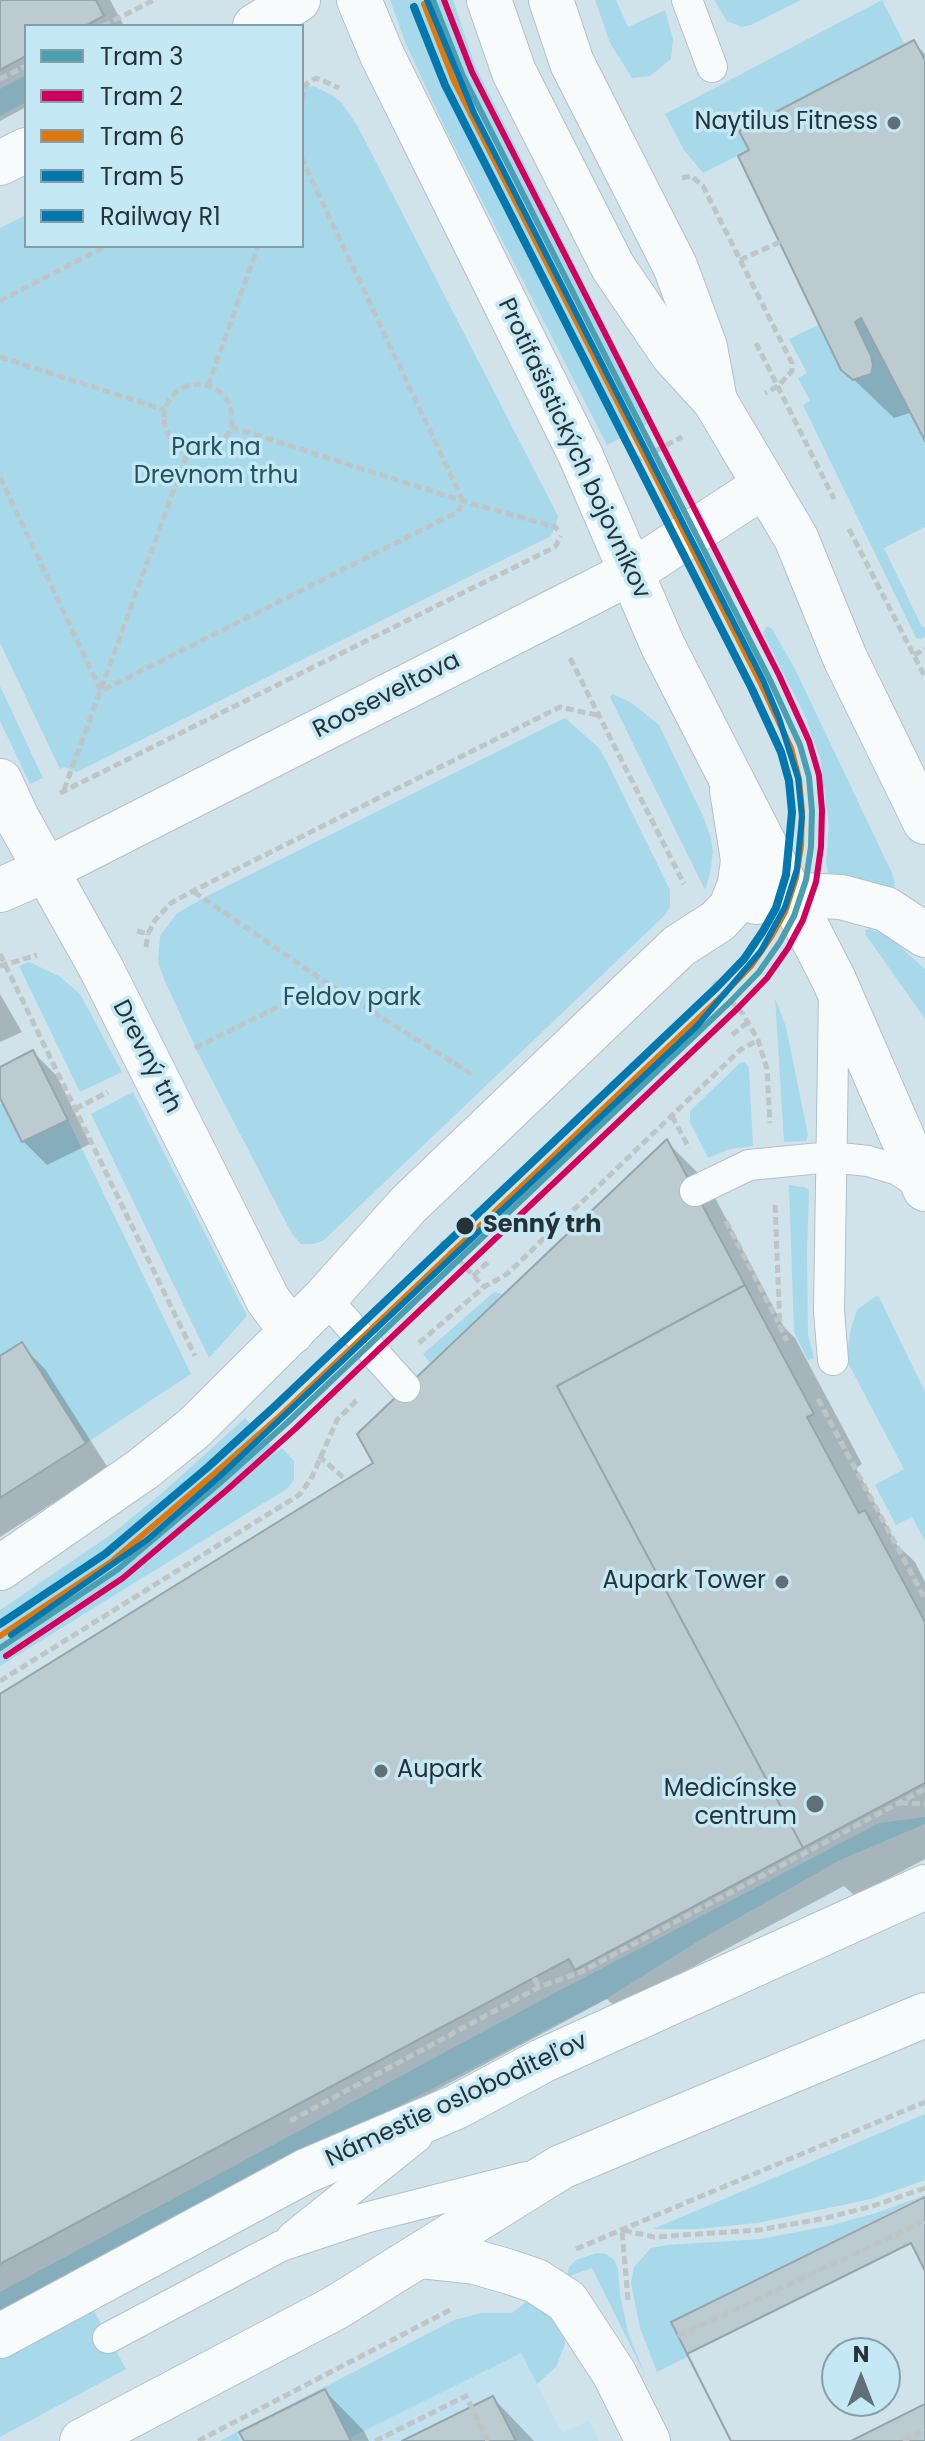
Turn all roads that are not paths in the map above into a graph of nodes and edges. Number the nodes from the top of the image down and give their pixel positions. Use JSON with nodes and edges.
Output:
{"nodes":[{"id":1,"x":298,"y":0,"type":"edge"},
{"id":2,"x":359,"y":0,"type":"edge"},
{"id":3,"x":489,"y":0,"type":"edge"},
{"id":4,"x":551,"y":0,"type":"edge"},
{"id":5,"x":687,"y":0,"type":"edge"},
{"id":6,"x":258,"y":24,"type":"edge"},
{"id":7,"x":712,"y":67,"type":"dead end"},
{"id":8,"x":24,"y":151,"type":"edge"},
{"id":9,"x":0,"y":163,"type":"edge"},
{"id":10,"x":719,"y":408,"type":"junction"},
{"id":11,"x":765,"y":485,"type":"junction"},
{"id":12,"x":632,"y":572,"type":"junction"},
{"id":13,"x":730,"y":780,"type":"junction"},
{"id":14,"x":8,"y":800,"type":"edge"},
{"id":15,"x":925,"y":822,"type":"edge"},
{"id":16,"x":46,"y":870,"type":"junction"},
{"id":17,"x":0,"y":890,"type":"edge"},
{"id":18,"x":790,"y":896,"type":"junction"},
{"id":19,"x":718,"y":921,"type":"junction"},
{"id":20,"x":925,"y":935,"type":"edge"},
{"id":21,"x":834,"y":980,"type":"junction"},
{"id":22,"x":831,"y":1157,"type":"junction"},
{"id":23,"x":925,"y":1188,"type":"edge"},
{"id":24,"x":695,"y":1191,"type":"dead end"},
{"id":25,"x":325,"y":1298,"type":"junction"},
{"id":26,"x":292,"y":1332,"type":"junction"},
{"id":27,"x":833,"y":1360,"type":"dead end"},
{"id":28,"x":405,"y":1387,"type":"dead end"},
{"id":29,"x":0,"y":1568,"type":"edge"},
{"id":30,"x":925,"y":1887,"type":"edge"},
{"id":31,"x":925,"y":2015,"type":"edge"},
{"id":32,"x":456,"y":2107,"type":"junction"},
{"id":33,"x":561,"y":2167,"type":"junction"},
{"id":34,"x":281,"y":2246,"type":"junction"},
{"id":35,"x":419,"y":2256,"type":"junction"},
{"id":36,"x":0,"y":2336,"type":"edge"},
{"id":37,"x":108,"y":2338,"type":"dead end"},
{"id":38,"x":82,"y":2441,"type":"edge"},
{"id":39,"x":648,"y":2441,"type":"edge"}],
"edges":[{"from":1,"to":6,"type":"street"},
{"from":2,"to":12,"type":"street","name":"Protifašistických bojovníkov"},
{"from":3,"to":10,"type":"street"},
{"from":4,"to":10,"type":"street"},
{"from":5,"to":7,"type":"lane"},
{"from":8,"to":9,"type":"street"},
{"from":10,"to":11,"type":"street"},
{"from":11,"to":12,"type":"street","name":"Rooseveltova"},
{"from":11,"to":15,"type":"street"},
{"from":12,"to":13,"type":"street","name":"Protifašistických bojovníkov"},
{"from":12,"to":16,"type":"street","name":"Rooseveltova"},
{"from":13,"to":18,"type":"street","name":"Protifašistických bojovníkov"},
{"from":13,"to":19,"type":"street"},
{"from":14,"to":16,"type":"street","name":"Drevný trh"},
{"from":16,"to":17,"type":"street","name":"Rooseveltova"},
{"from":16,"to":26,"type":"street","name":"Drevný trh"},
{"from":18,"to":19,"type":"street"},
{"from":18,"to":20,"type":"street"},
{"from":18,"to":21,"type":"street","name":"Protifašistických bojovníkov"},
{"from":19,"to":25,"type":"street"},
{"from":21,"to":22,"type":"lane"},
{"from":21,"to":23,"type":"street","name":"Protifašistických bojovníkov"},
{"from":22,"to":23,"type":"lane"},
{"from":22,"to":24,"type":"lane"},
{"from":22,"to":27,"type":"lane"},
{"from":25,"to":26,"type":"street"},
{"from":25,"to":28,"type":"lane"},
{"from":26,"to":29,"type":"street"},
{"from":30,"to":32,"type":"street","name":"Námestie osloboditeľov"},
{"from":31,"to":33,"type":"street"},
{"from":32,"to":34,"type":"lane"},
{"from":32,"to":36,"type":"street","name":"Námestie osloboditeľov"},
{"from":33,"to":34,"type":"lane"},
{"from":33,"to":35,"type":"street"},
{"from":34,"to":37,"type":"lane"},
{"from":35,"to":38,"type":"street"},
{"from":35,"to":39,"type":"street"}]}
